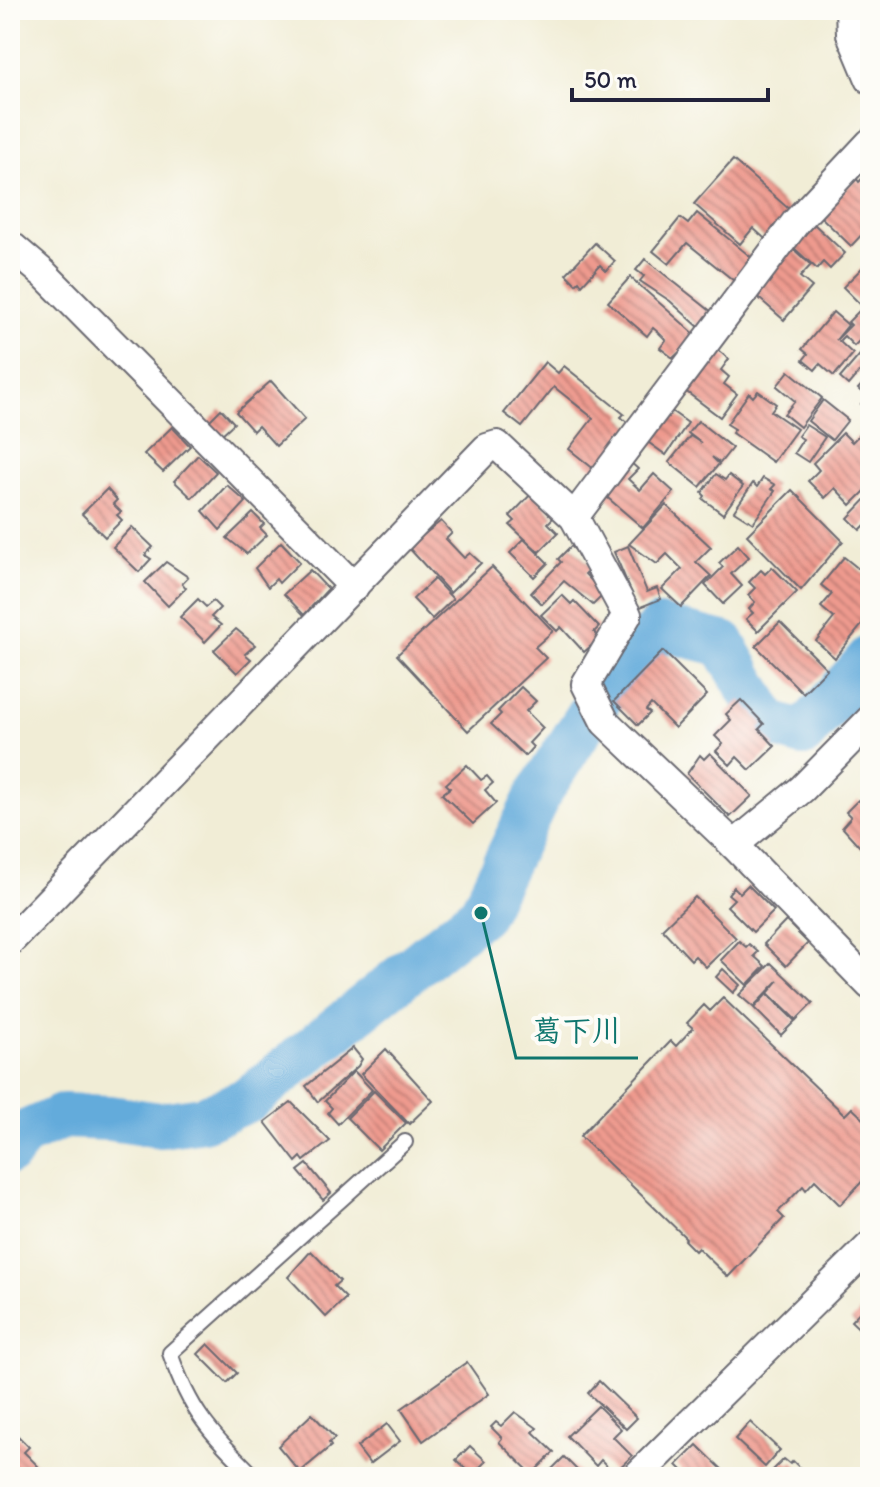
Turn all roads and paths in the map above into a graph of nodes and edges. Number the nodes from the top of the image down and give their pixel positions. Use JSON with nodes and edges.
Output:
{"nodes":[{"id":1,"x":850,"y":10,"type":"edge"},
{"id":2,"x":870,"y":79,"type":"edge"},
{"id":3,"x":870,"y":143,"type":"edge"},
{"id":4,"x":10,"y":245,"type":"edge"},
{"id":5,"x":574,"y":517,"type":"junction"},
{"id":6,"x":354,"y":587,"type":"junction"},
{"id":7,"x":870,"y":720,"type":"edge"},
{"id":8,"x":734,"y":845,"type":"junction"},
{"id":9,"x":10,"y":941,"type":"edge"},
{"id":10,"x":870,"y":985,"type":"edge"},
{"id":11,"x":405,"y":1142,"type":"dead end"},
{"id":12,"x":870,"y":1246,"type":"edge"},
{"id":13,"x":255,"y":1477,"type":"edge"},
{"id":14,"x":636,"y":1477,"type":"edge"}],
"edges":[{"from":1,"to":2,"type":"street"},
{"from":3,"to":5,"type":"street"},
{"from":4,"to":6,"type":"street"},
{"from":5,"to":6,"type":"street"},
{"from":5,"to":8,"type":"street"},
{"from":6,"to":9,"type":"street"},
{"from":7,"to":8,"type":"street"},
{"from":8,"to":10,"type":"street"},
{"from":11,"to":13,"type":"lane"},
{"from":12,"to":14,"type":"street"}]}
